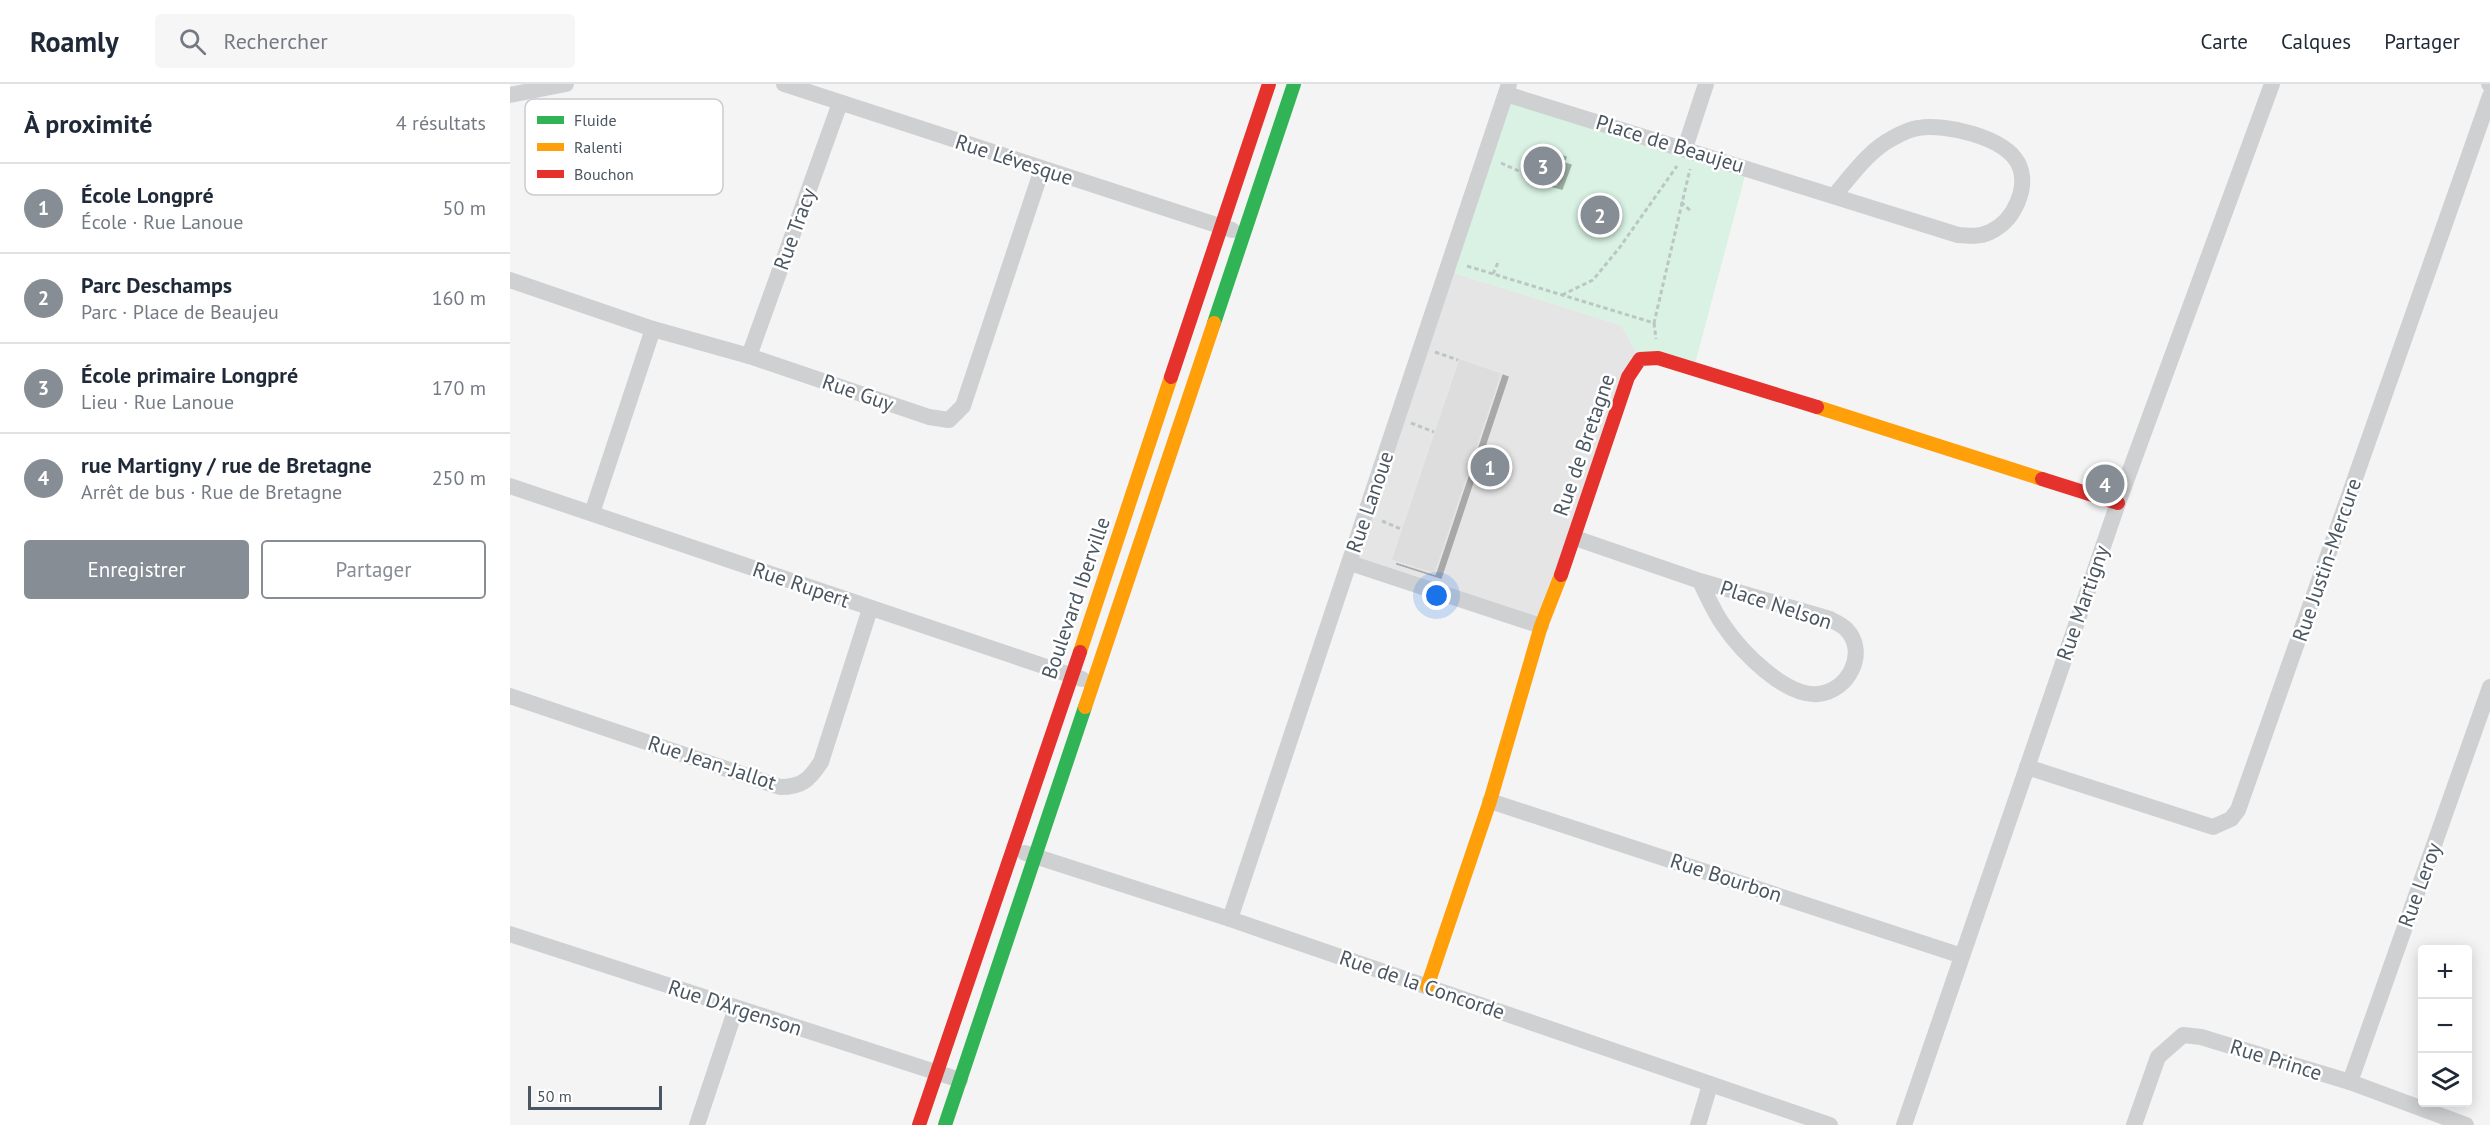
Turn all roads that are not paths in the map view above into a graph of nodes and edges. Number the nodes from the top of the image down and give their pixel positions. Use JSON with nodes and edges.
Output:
{"nodes":[{"id":1,"x":784,"y":84,"type":"edge"},
{"id":2,"x":1269,"y":84,"type":"edge"},
{"id":3,"x":1293,"y":84,"type":"edge"},
{"id":4,"x":1706,"y":84,"type":"edge"},
{"id":5,"x":2272,"y":84,"type":"edge"},
{"id":6,"x":559,"y":85,"type":"edge"},
{"id":7,"x":1508,"y":89,"type":"edge"},
{"id":8,"x":510,"y":95,"type":"edge"},
{"id":9,"x":2490,"y":96,"type":"edge"},
{"id":10,"x":840,"y":102,"type":"junction"},
{"id":11,"x":1682,"y":155,"type":"junction"},
{"id":12,"x":1042,"y":169,"type":"junction"},
{"id":13,"x":1834,"y":195,"type":"junction"},
{"id":14,"x":1222,"y":228,"type":"junction"},
{"id":15,"x":1244,"y":233,"type":"junction"},
{"id":16,"x":510,"y":280,"type":"edge"},
{"id":17,"x":653,"y":328,"type":"junction"},
{"id":18,"x":749,"y":356,"type":"junction"},
{"id":19,"x":510,"y":486,"type":"edge"},
{"id":20,"x":2118,"y":503,"type":"junction"},
{"id":21,"x":592,"y":513,"type":"junction"},
{"id":22,"x":1575,"y":538,"type":"junction"},
{"id":23,"x":1350,"y":563,"type":"junction"},
{"id":24,"x":1700,"y":581,"type":"junction"},
{"id":25,"x":870,"y":609,"type":"junction"},
{"id":26,"x":1541,"y":626,"type":"junction"},
{"id":27,"x":1072,"y":676,"type":"junction"},
{"id":28,"x":1092,"y":682,"type":"junction"},
{"id":29,"x":2490,"y":687,"type":"edge"},
{"id":30,"x":510,"y":696,"type":"edge"},
{"id":31,"x":2027,"y":767,"type":"junction"},
{"id":32,"x":1490,"y":801,"type":"junction"},
{"id":33,"x":1013,"y":848,"type":"junction"},
{"id":34,"x":1035,"y":857,"type":"junction"},
{"id":35,"x":1230,"y":919,"type":"junction"},
{"id":36,"x":510,"y":934,"type":"edge"},
{"id":37,"x":1962,"y":956,"type":"junction"},
{"id":38,"x":1427,"y":987,"type":"junction"},
{"id":39,"x":736,"y":1008,"type":"junction"},
{"id":40,"x":936,"y":1073,"type":"junction"},
{"id":41,"x":960,"y":1080,"type":"junction"},
{"id":42,"x":2350,"y":1082,"type":"junction"},
{"id":43,"x":1710,"y":1085,"type":"junction"},
{"id":44,"x":697,"y":1125,"type":"edge"},
{"id":45,"x":919,"y":1125,"type":"edge"},
{"id":46,"x":945,"y":1125,"type":"edge"},
{"id":47,"x":1698,"y":1125,"type":"edge"},
{"id":48,"x":1830,"y":1125,"type":"edge"},
{"id":49,"x":1904,"y":1125,"type":"edge"},
{"id":50,"x":2134,"y":1125,"type":"edge"},
{"id":51,"x":2466,"y":1125,"type":"edge"}],
"edges":[{"from":1,"to":10,"type":"street","name":"Rue Lévesque"},
{"from":2,"to":14,"type":"street","name":"Boulevard Iberville"},
{"from":3,"to":15,"type":"street","name":"Boulevard Iberville"},
{"from":4,"to":11,"type":"street"},
{"from":5,"to":20,"type":"street","name":"Rue Martigny"},
{"from":6,"to":8,"type":"street"},
{"from":7,"to":11,"type":"street","name":"Place de Beaujeu"},
{"from":7,"to":23,"type":"street","name":"Rue Lanoue"},
{"from":9,"to":31,"type":"street","name":"Rue Justin-Mercure"},
{"from":10,"to":12,"type":"street","name":"Rue Lévesque"},
{"from":10,"to":18,"type":"street","name":"Rue Tracy"},
{"from":11,"to":13,"type":"street","name":"Place de Beaujeu"},
{"from":12,"to":14,"type":"street","name":"Rue Lévesque"},
{"from":12,"to":18,"type":"street","name":"Rue Guy"},
{"from":13,"to":13,"type":"street","name":"Place de Beaujeu"},
{"from":14,"to":15,"type":"street","name":"Rue Lévesque"},
{"from":14,"to":27,"type":"street","name":"Boulevard Iberville"},
{"from":15,"to":28,"type":"street","name":"Boulevard Iberville"},
{"from":16,"to":17,"type":"street","name":"Rue Guy"},
{"from":17,"to":18,"type":"street","name":"Rue Guy"},
{"from":17,"to":21,"type":"street"},
{"from":19,"to":21,"type":"street","name":"Rue Rupert"},
{"from":20,"to":22,"type":"street","name":"Rue de Bretagne"},
{"from":20,"to":31,"type":"street","name":"Rue Martigny"},
{"from":21,"to":25,"type":"street","name":"Rue Rupert"},
{"from":22,"to":24,"type":"street","name":"Place Nelson"},
{"from":22,"to":26,"type":"street","name":"Rue de Bretagne"},
{"from":23,"to":26,"type":"street"},
{"from":23,"to":35,"type":"street","name":"Rue Lanoue"},
{"from":24,"to":24,"type":"street","name":"Place Nelson"},
{"from":25,"to":27,"type":"street","name":"Rue Rupert"},
{"from":25,"to":30,"type":"street","name":"Rue Jean-Jallot"},
{"from":26,"to":32,"type":"street","name":"Rue de Bretagne"},
{"from":27,"to":28,"type":"street","name":"Rue Rupert"},
{"from":27,"to":33,"type":"street","name":"Boulevard Iberville"},
{"from":28,"to":34,"type":"street","name":"Boulevard Iberville"},
{"from":29,"to":42,"type":"street","name":"Rue Leroy"},
{"from":31,"to":37,"type":"street","name":"Rue Martigny"},
{"from":32,"to":37,"type":"street","name":"Rue Bourbon"},
{"from":32,"to":38,"type":"street","name":"Rue de Bretagne"},
{"from":33,"to":34,"type":"street","name":"Rue de la Concorde"},
{"from":33,"to":40,"type":"street","name":"Boulevard Iberville"},
{"from":34,"to":35,"type":"street","name":"Rue de la Concorde"},
{"from":34,"to":41,"type":"street","name":"Boulevard Iberville"},
{"from":35,"to":38,"type":"street","name":"Rue de la Concorde"},
{"from":36,"to":39,"type":"street","name":"Rue D'Argenson"},
{"from":37,"to":49,"type":"street","name":"Rue Martigny"},
{"from":38,"to":43,"type":"street","name":"Rue de la Concorde"},
{"from":39,"to":40,"type":"street","name":"Rue D'Argenson"},
{"from":39,"to":44,"type":"street"},
{"from":40,"to":41,"type":"street","name":"Rue D'Argenson"},
{"from":40,"to":45,"type":"street","name":"Boulevard Iberville"},
{"from":41,"to":46,"type":"street","name":"Boulevard Iberville"},
{"from":42,"to":50,"type":"street","name":"Rue Prince"},
{"from":42,"to":51,"type":"street","name":"Rue Prince"},
{"from":43,"to":47,"type":"street"},
{"from":43,"to":48,"type":"street","name":"Rue de la Concorde"}]}
